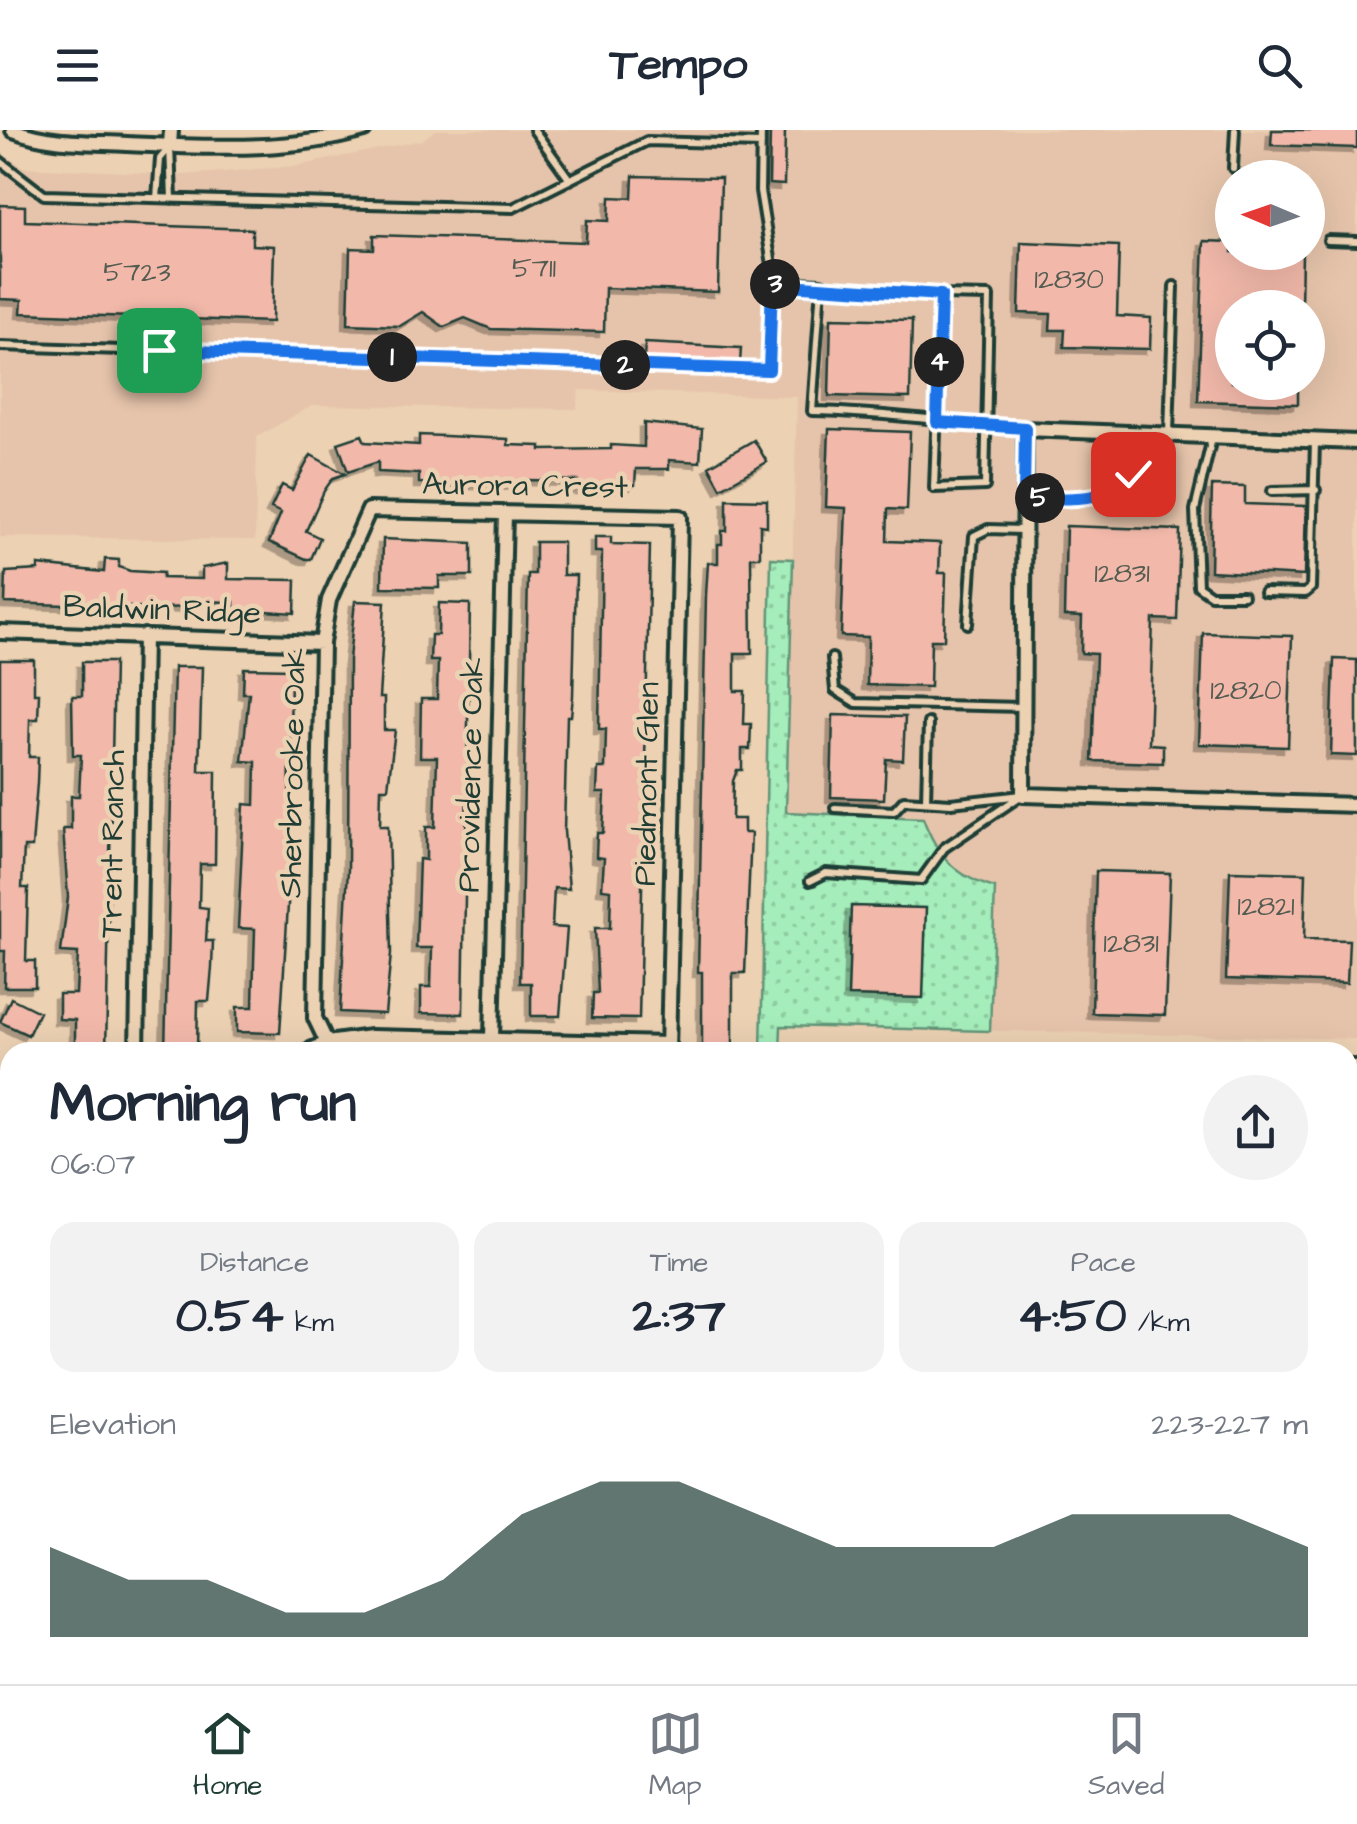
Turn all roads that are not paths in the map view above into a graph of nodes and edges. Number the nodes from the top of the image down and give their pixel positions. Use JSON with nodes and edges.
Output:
{"nodes":[{"id":1,"x":13,"y":130,"type":"edge"},
{"id":2,"x":171,"y":130,"type":"edge"},
{"id":3,"x":364,"y":130,"type":"edge"},
{"id":4,"x":534,"y":130,"type":"edge"},
{"id":5,"x":762,"y":130,"type":"edge"},
{"id":6,"x":1234,"y":130,"type":"edge"},
{"id":7,"x":761,"y":144,"type":"junction"},
{"id":8,"x":170,"y":146,"type":"junction"},
{"id":9,"x":1233,"y":160,"type":"edge"},
{"id":10,"x":0,"y":161,"type":"edge"},
{"id":11,"x":570,"y":180,"type":"junction"},
{"id":12,"x":157,"y":198,"type":"junction"},
{"id":13,"x":172,"y":199,"type":"junction"},
{"id":14,"x":1328,"y":240,"type":"dead end"},
{"id":15,"x":1357,"y":240,"type":"edge"},
{"id":16,"x":772,"y":284,"type":"junction"},
{"id":17,"x":821,"y":286,"type":"junction"},
{"id":18,"x":1174,"y":286,"type":"dead end"},
{"id":19,"x":941,"y":295,"type":"junction"},
{"id":20,"x":0,"y":346,"type":"edge"},
{"id":21,"x":937,"y":422,"type":"junction"},
{"id":22,"x":988,"y":426,"type":"junction"},
{"id":23,"x":1025,"y":428,"type":"junction"},
{"id":24,"x":1135,"y":433,"type":"junction"},
{"id":25,"x":1169,"y":435,"type":"junction"},
{"id":26,"x":1212,"y":436,"type":"junction"},
{"id":27,"x":1315,"y":441,"type":"junction"},
{"id":28,"x":1357,"y":442,"type":"edge"},
{"id":29,"x":1272,"y":490,"type":"dead end"},
{"id":30,"x":1316,"y":490,"type":"junction"},
{"id":31,"x":1024,"y":498,"type":"junction"},
{"id":32,"x":369,"y":510,"type":"joint"},
{"id":33,"x":505,"y":513,"type":"junction"},
{"id":34,"x":680,"y":517,"type":"joint"},
{"id":35,"x":1024,"y":530,"type":"junction"},
{"id":36,"x":1264,"y":592,"type":"dead end"},
{"id":37,"x":1242,"y":595,"type":"dead end"},
{"id":38,"x":968,"y":624,"type":"dead end"},
{"id":39,"x":0,"y":632,"type":"edge"},
{"id":40,"x":144,"y":636,"type":"junction"},
{"id":41,"x":322,"y":643,"type":"junction"},
{"id":42,"x":832,"y":658,"type":"dead end"},
{"id":43,"x":1024,"y":708,"type":"junction"},
{"id":44,"x":928,"y":723,"type":"dead end"},
{"id":45,"x":1023,"y":795,"type":"junction"},
{"id":46,"x":926,"y":801,"type":"junction"},
{"id":47,"x":1357,"y":805,"type":"edge"},
{"id":48,"x":836,"y":808,"type":"dead end"},
{"id":49,"x":810,"y":881,"type":"dead end"},
{"id":50,"x":492,"y":1038,"type":"junction"},
{"id":51,"x":137,"y":1042,"type":"edge"},
{"id":52,"x":327,"y":1042,"type":"joint"},
{"id":53,"x":562,"y":1042,"type":"edge"},
{"id":54,"x":668,"y":1042,"type":"edge"}],
"edges":[{"from":1,"to":8,"type":"street"},
{"from":2,"to":8,"type":"street"},
{"from":3,"to":8,"type":"street"},
{"from":4,"to":11,"type":"lane"},
{"from":5,"to":7,"type":"lane"},
{"from":6,"to":9,"type":"lane"},
{"from":7,"to":11,"type":"lane"},
{"from":7,"to":16,"type":"lane"},
{"from":8,"to":12,"type":"lane"},
{"from":8,"to":13,"type":"lane"},
{"from":10,"to":12,"type":"lane"},
{"from":11,"to":13,"type":"lane"},
{"from":12,"to":13,"type":"lane"},
{"from":14,"to":15,"type":"lane"},
{"from":16,"to":17,"type":"street"},
{"from":16,"to":20,"type":"lane"},
{"from":17,"to":19,"type":"lane"},
{"from":17,"to":21,"type":"lane"},
{"from":18,"to":25,"type":"lane"},
{"from":19,"to":21,"type":"lane"},
{"from":19,"to":22,"type":"lane"},
{"from":21,"to":22,"type":"lane"},
{"from":21,"to":22,"type":"lane"},
{"from":22,"to":23,"type":"lane"},
{"from":23,"to":24,"type":"street"},
{"from":23,"to":31,"type":"street"},
{"from":24,"to":25,"type":"street"},
{"from":24,"to":31,"type":"lane"},
{"from":25,"to":26,"type":"street"},
{"from":26,"to":27,"type":"street"},
{"from":26,"to":37,"type":"lane"},
{"from":27,"to":28,"type":"street"},
{"from":27,"to":30,"type":"lane"},
{"from":29,"to":30,"type":"lane"},
{"from":30,"to":36,"type":"lane"},
{"from":31,"to":35,"type":"street"},
{"from":32,"to":33,"type":"street","name":"Aurora Crest"},
{"from":32,"to":41,"type":"street","name":"Sherbrooke Oak"},
{"from":33,"to":34,"type":"street","name":"Aurora Crest"},
{"from":33,"to":50,"type":"street","name":"Providence Oak"},
{"from":34,"to":54,"type":"street","name":"Piedmont Glen"},
{"from":35,"to":38,"type":"lane"},
{"from":35,"to":43,"type":"street"},
{"from":39,"to":40,"type":"street","name":"Baldwin Ridge"},
{"from":40,"to":41,"type":"street","name":"Baldwin Ridge"},
{"from":40,"to":51,"type":"street","name":"Trent Ranch"},
{"from":41,"to":52,"type":"street","name":"Sherbrooke Oak"},
{"from":42,"to":43,"type":"lane"},
{"from":43,"to":45,"type":"street"},
{"from":44,"to":46,"type":"lane"},
{"from":45,"to":46,"type":"lane"},
{"from":45,"to":47,"type":"street"},
{"from":45,"to":49,"type":"lane"},
{"from":46,"to":48,"type":"lane"},
{"from":50,"to":52,"type":"street"},
{"from":50,"to":53,"type":"street"}]}
